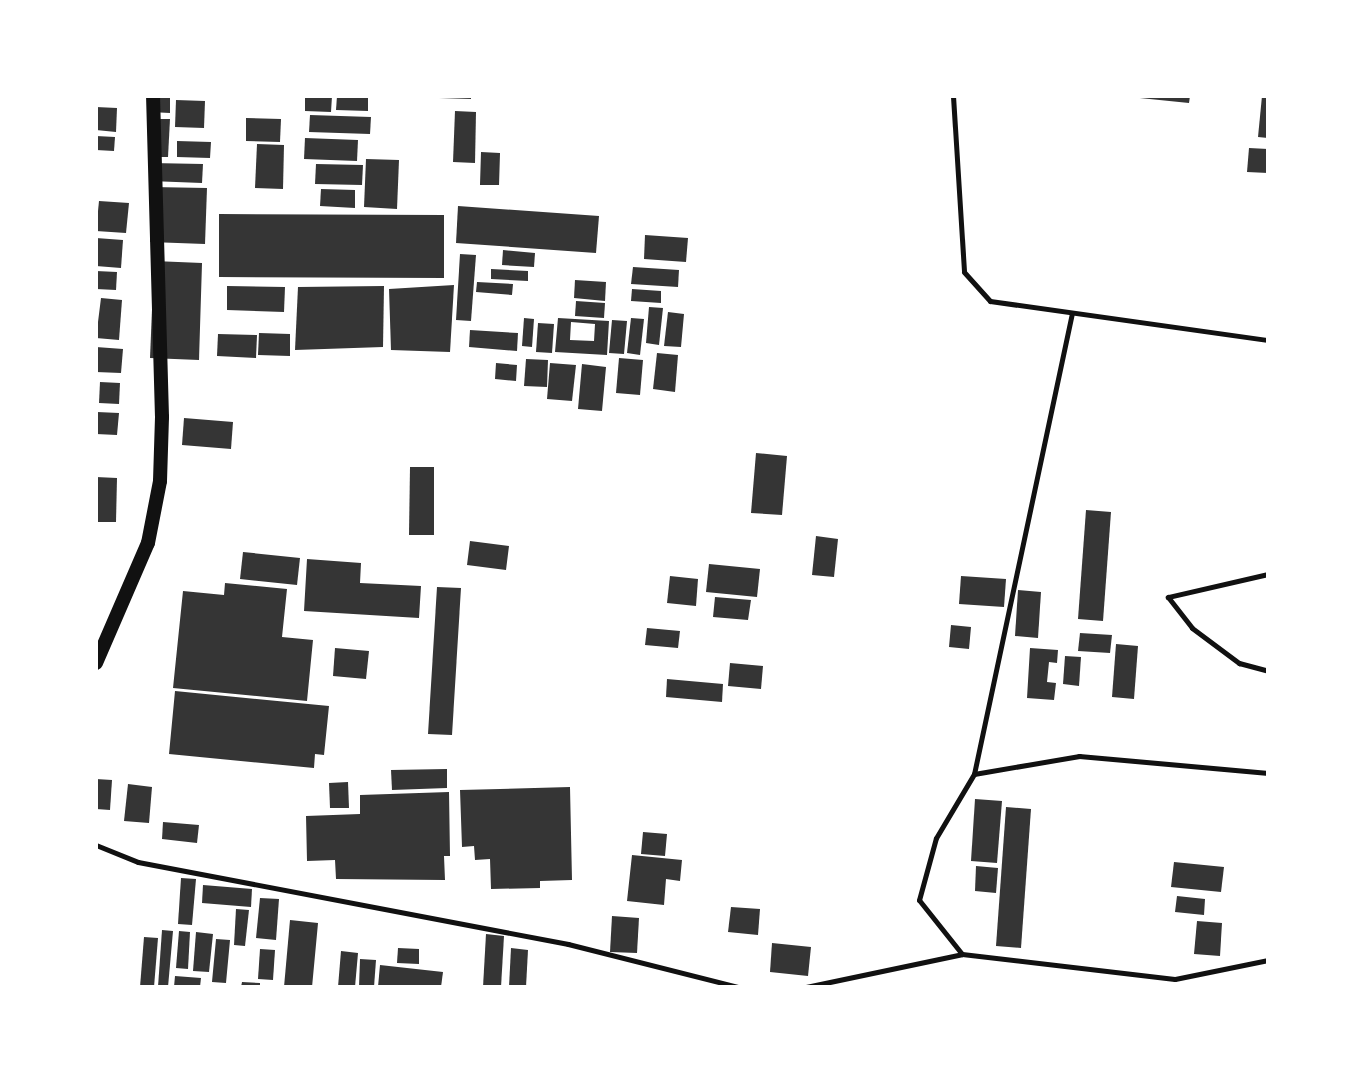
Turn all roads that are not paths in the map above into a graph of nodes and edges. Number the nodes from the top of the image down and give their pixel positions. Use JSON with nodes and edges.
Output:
{"nodes":[{"id":1,"x":153,"y":96,"type":"edge"},
{"id":2,"x":953,"y":96,"type":"edge"},
{"id":3,"x":1072,"y":312,"type":"junction"},
{"id":4,"x":1268,"y":340,"type":"edge"},
{"id":5,"x":1268,"y":574,"type":"edge"},
{"id":6,"x":96,"y":663,"type":"edge"},
{"id":7,"x":1268,"y":671,"type":"edge"},
{"id":8,"x":1268,"y":773,"type":"edge"},
{"id":9,"x":974,"y":774,"type":"junction"},
{"id":10,"x":96,"y":845,"type":"edge"},
{"id":11,"x":962,"y":954,"type":"junction"},
{"id":12,"x":1268,"y":960,"type":"edge"},
{"id":13,"x":738,"y":987,"type":"edge"},
{"id":14,"x":806,"y":987,"type":"edge"}],
"edges":[{"from":1,"to":6,"type":"highway"},
{"from":2,"to":3,"type":"street"},
{"from":3,"to":4,"type":"street"},
{"from":3,"to":9,"type":"street"},
{"from":5,"to":7,"type":"street"},
{"from":8,"to":9,"type":"street"},
{"from":9,"to":11,"type":"street"},
{"from":10,"to":13,"type":"street"},
{"from":11,"to":12,"type":"street"},
{"from":11,"to":14,"type":"street"}]}
